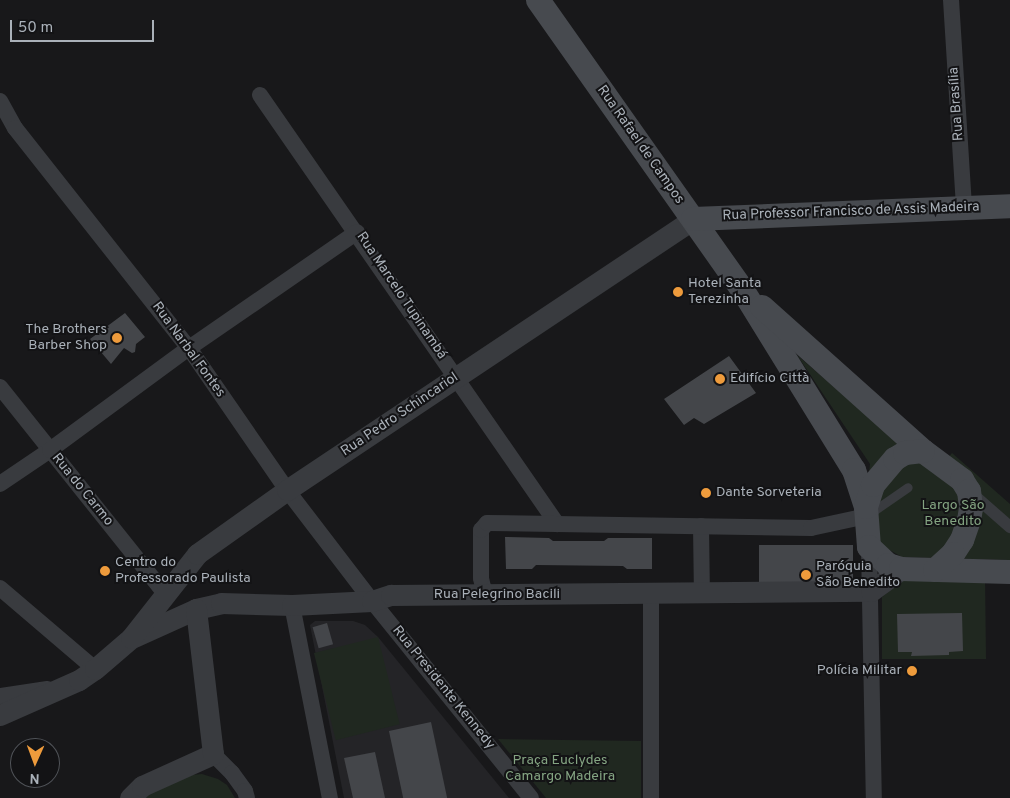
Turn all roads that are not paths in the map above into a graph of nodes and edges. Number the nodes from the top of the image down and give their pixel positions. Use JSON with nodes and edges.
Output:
{"nodes":[{"id":1,"x":538,"y":0,"type":"edge"},
{"id":2,"x":951,"y":0,"type":"edge"},
{"id":3,"x":260,"y":95,"type":"dead end"},
{"id":4,"x":0,"y":101,"type":"edge"},
{"id":5,"x":1010,"y":206,"type":"edge"},
{"id":6,"x":964,"y":208,"type":"junction"},
{"id":7,"x":693,"y":219,"type":"junction"},
{"id":8,"x":357,"y":232,"type":"junction"},
{"id":9,"x":742,"y":289,"type":"junction"},
{"id":10,"x":189,"y":348,"type":"junction"},
{"id":11,"x":456,"y":377,"type":"junction"},
{"id":12,"x":0,"y":387,"type":"edge"},
{"id":13,"x":50,"y":450,"type":"junction"},
{"id":14,"x":923,"y":451,"type":"junction"},
{"id":15,"x":0,"y":484,"type":"edge"},
{"id":16,"x":908,"y":487,"type":"dead end"},
{"id":17,"x":287,"y":490,"type":"junction"},
{"id":18,"x":969,"y":491,"type":"junction"},
{"id":19,"x":866,"y":512,"type":"junction"},
{"id":20,"x":557,"y":524,"type":"junction"},
{"id":21,"x":701,"y":526,"type":"junction"},
{"id":22,"x":1010,"y":527,"type":"edge"},
{"id":23,"x":869,"y":547,"type":"junction"},
{"id":24,"x":901,"y":569,"type":"junction"},
{"id":25,"x":935,"y":570,"type":"junction"},
{"id":26,"x":1010,"y":572,"type":"edge"},
{"id":27,"x":0,"y":588,"type":"edge"},
{"id":28,"x":871,"y":591,"type":"junction"},
{"id":29,"x":165,"y":594,"type":"junction"},
{"id":30,"x":651,"y":594,"type":"junction"},
{"id":31,"x":702,"y":594,"type":"junction"},
{"id":32,"x":489,"y":596,"type":"junction"},
{"id":33,"x":372,"y":601,"type":"junction"},
{"id":34,"x":292,"y":605,"type":"junction"},
{"id":35,"x":196,"y":609,"type":"junction"},
{"id":36,"x":131,"y":638,"type":"junction"},
{"id":37,"x":96,"y":669,"type":"junction"},
{"id":38,"x":62,"y":687,"type":"junction"},
{"id":39,"x":0,"y":696,"type":"edge"},
{"id":40,"x":0,"y":715,"type":"edge"},
{"id":41,"x":213,"y":754,"type":"junction"},
{"id":42,"x":130,"y":798,"type":"edge"},
{"id":43,"x":247,"y":798,"type":"edge"},
{"id":44,"x":330,"y":798,"type":"edge"},
{"id":45,"x":531,"y":798,"type":"edge"},
{"id":46,"x":651,"y":798,"type":"edge"},
{"id":47,"x":874,"y":798,"type":"edge"}],
"edges":[{"from":1,"to":7,"type":"main road","name":"Rua Rafael de Campos"},
{"from":2,"to":6,"type":"street","name":"Rua Brasília"},
{"from":3,"to":8,"type":"street","name":"Rua Marcelo Tupinambá"},
{"from":4,"to":10,"type":"street","name":"Rua Narbal Fontes"},
{"from":5,"to":6,"type":"main road","name":"Rua Professor Francisco de Assis Madeira"},
{"from":6,"to":7,"type":"main road","name":"Rua Professor Francisco de Assis Madeira"},
{"from":7,"to":9,"type":"main road","name":"Rua Rafael de Campos"},
{"from":7,"to":11,"type":"street","name":"Rua Pedro Schincariol"},
{"from":8,"to":10,"type":"street"},
{"from":8,"to":11,"type":"street","name":"Rua Marcelo Tupinambá"},
{"from":9,"to":14,"type":"main road"},
{"from":9,"to":19,"type":"main road"},
{"from":10,"to":13,"type":"street"},
{"from":10,"to":17,"type":"street","name":"Rua Narbal Fontes"},
{"from":11,"to":17,"type":"street","name":"Rua Pedro Schincariol"},
{"from":11,"to":20,"type":"street","name":"Rua Marcelo Tupinambá"},
{"from":12,"to":13,"type":"street","name":"Rua do Carmo"},
{"from":13,"to":15,"type":"street"},
{"from":13,"to":29,"type":"street","name":"Rua do Carmo"},
{"from":14,"to":18,"type":"main road"},
{"from":14,"to":19,"type":"main road"},
{"from":16,"to":19,"type":"lane"},
{"from":17,"to":29,"type":"street","name":"Rua Pedro Schincariol"},
{"from":17,"to":33,"type":"street","name":"Rua Narbal Fontes"},
{"from":18,"to":22,"type":"street"},
{"from":18,"to":25,"type":"main road"},
{"from":19,"to":21,"type":"street"},
{"from":19,"to":23,"type":"main road"},
{"from":20,"to":21,"type":"street"},
{"from":20,"to":32,"type":"street"},
{"from":21,"to":31,"type":"street"},
{"from":23,"to":24,"type":"main road"},
{"from":23,"to":28,"type":"street"},
{"from":24,"to":25,"type":"main road"},
{"from":24,"to":28,"type":"street"},
{"from":25,"to":26,"type":"main road"},
{"from":27,"to":37,"type":"street"},
{"from":28,"to":31,"type":"street","name":"Rua Pelegrino Bacili"},
{"from":28,"to":47,"type":"street"},
{"from":29,"to":36,"type":"street","name":"Rua Pedro Schincariol"},
{"from":30,"to":31,"type":"street","name":"Rua Pelegrino Bacili"},
{"from":30,"to":32,"type":"street","name":"Rua Pelegrino Bacili"},
{"from":30,"to":46,"type":"street"},
{"from":32,"to":33,"type":"street","name":"Rua Pelegrino Bacili"},
{"from":33,"to":34,"type":"street","name":"Rua Pelegrino Bacili"},
{"from":33,"to":45,"type":"street","name":"Rua Presidente Kennedy"},
{"from":34,"to":35,"type":"street","name":"Rua Pelegrino Bacili"},
{"from":34,"to":44,"type":"street"},
{"from":35,"to":36,"type":"street","name":"Rua Pelegrino Bacili"},
{"from":35,"to":41,"type":"street"},
{"from":36,"to":37,"type":"street"},
{"from":37,"to":38,"type":"street"},
{"from":38,"to":39,"type":"street"},
{"from":38,"to":40,"type":"street"},
{"from":41,"to":42,"type":"street"},
{"from":41,"to":43,"type":"street"}]}
